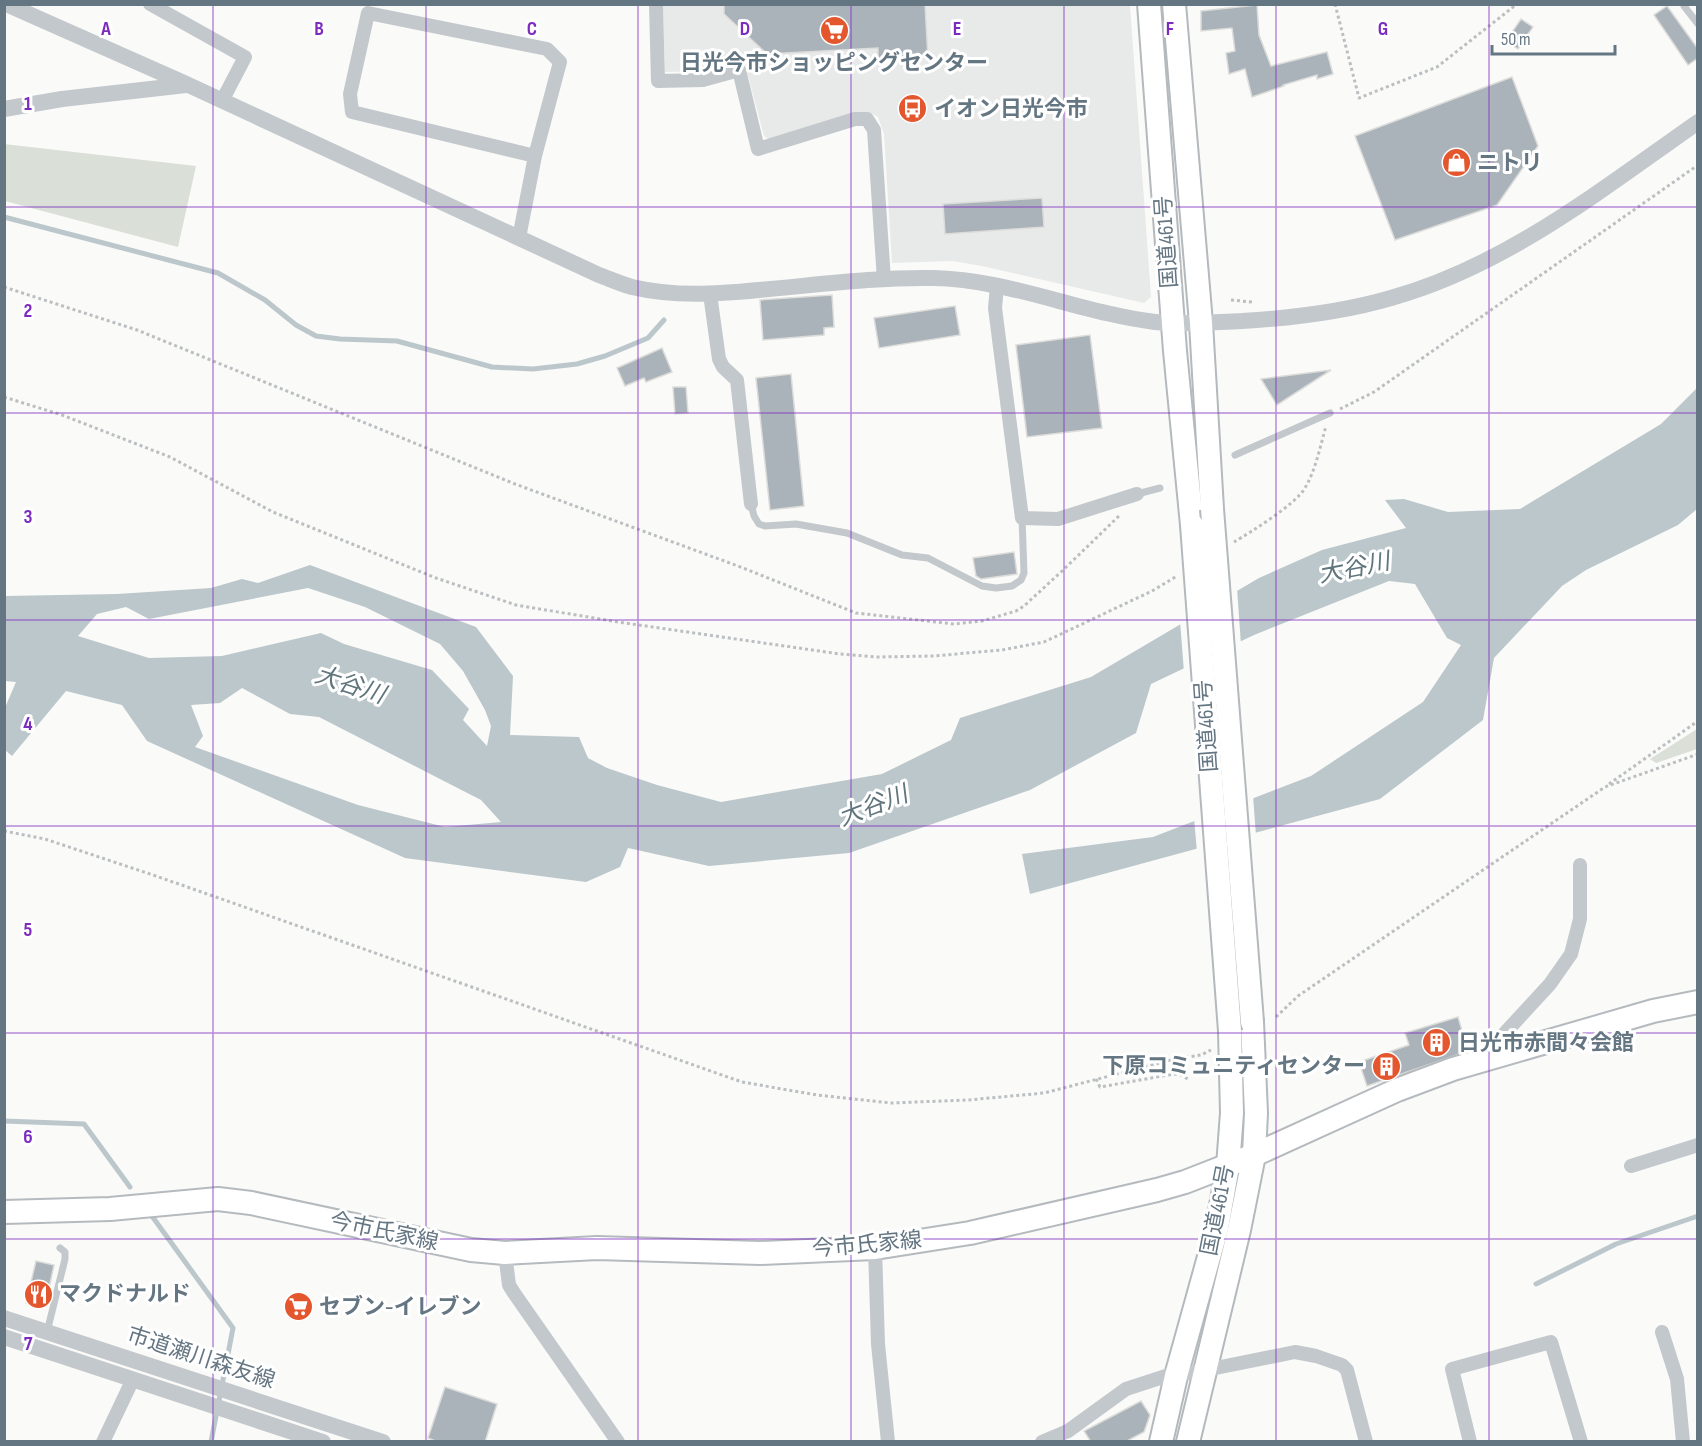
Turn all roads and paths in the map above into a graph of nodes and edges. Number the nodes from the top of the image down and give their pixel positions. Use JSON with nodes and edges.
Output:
{"nodes":[{"id":1,"x":6,"y":4,"type":"edge"},
{"id":2,"x":150,"y":4,"type":"edge"},
{"id":3,"x":656,"y":4,"type":"edge"},
{"id":4,"x":1149,"y":4,"type":"edge"},
{"id":5,"x":1174,"y":4,"type":"edge"},
{"id":6,"x":1335,"y":4,"type":"edge"},
{"id":7,"x":1517,"y":4,"type":"edge"},
{"id":8,"x":1684,"y":6,"type":"dead end"},
{"id":9,"x":1698,"y":24,"type":"edge"},
{"id":10,"x":186,"y":85,"type":"junction"},
{"id":11,"x":222,"y":101,"type":"junction"},
{"id":12,"x":4,"y":109,"type":"edge"},
{"id":13,"x":1698,"y":122,"type":"edge"},
{"id":14,"x":535,"y":156,"type":"junction"},
{"id":15,"x":1698,"y":165,"type":"edge"},
{"id":16,"x":519,"y":238,"type":"junction"},
{"id":17,"x":884,"y":280,"type":"junction"},
{"id":18,"x":997,"y":286,"type":"junction"},
{"id":19,"x":4,"y":287,"type":"edge"},
{"id":20,"x":710,"y":294,"type":"junction"},
{"id":21,"x":1231,"y":300,"type":"dead end"},
{"id":22,"x":1258,"y":302,"type":"dead end"},
{"id":23,"x":1173,"y":323,"type":"junction"},
{"id":24,"x":1201,"y":323,"type":"junction"},
{"id":25,"x":4,"y":398,"type":"edge"},
{"id":26,"x":1330,"y":413,"type":"junction"},
{"id":27,"x":1234,"y":455,"type":"dead end"},
{"id":28,"x":1160,"y":488,"type":"dead end"},
{"id":29,"x":1137,"y":494,"type":"junction"},
{"id":30,"x":751,"y":504,"type":"joint"},
{"id":31,"x":1022,"y":518,"type":"junction"},
{"id":32,"x":1230,"y":545,"type":"dead end"},
{"id":33,"x":1181,"y":574,"type":"dead end"},
{"id":34,"x":1698,"y":721,"type":"edge"},
{"id":35,"x":1698,"y":754,"type":"edge"},
{"id":36,"x":1605,"y":787,"type":"junction"},
{"id":37,"x":4,"y":831,"type":"edge"},
{"id":38,"x":1580,"y":865,"type":"dead end"},
{"id":39,"x":1698,"y":1002,"type":"edge"},
{"id":40,"x":1276,"y":1017,"type":"dead end"},
{"id":41,"x":1211,"y":1050,"type":"dead end"},
{"id":42,"x":1487,"y":1059,"type":"junction"},
{"id":43,"x":1096,"y":1079,"type":"junction"},
{"id":44,"x":1189,"y":1080,"type":"dead end"},
{"id":45,"x":1698,"y":1144,"type":"edge"},
{"id":46,"x":1254,"y":1155,"type":"junction"},
{"id":47,"x":1228,"y":1166,"type":"junction"},
{"id":48,"x":1631,"y":1166,"type":"dead end"},
{"id":49,"x":4,"y":1212,"type":"edge"},
{"id":50,"x":60,"y":1248,"type":"dead end"},
{"id":51,"x":875,"y":1248,"type":"junction"},
{"id":52,"x":505,"y":1253,"type":"junction"},
{"id":53,"x":4,"y":1318,"type":"edge"},
{"id":54,"x":47,"y":1332,"type":"junction"},
{"id":55,"x":1662,"y":1332,"type":"dead end"},
{"id":56,"x":4,"y":1337,"type":"edge"},
{"id":57,"x":1204,"y":1370,"type":"junction"},
{"id":58,"x":1176,"y":1376,"type":"junction"},
{"id":59,"x":133,"y":1379,"type":"junction"},
{"id":60,"x":103,"y":1442,"type":"edge"},
{"id":61,"x":323,"y":1442,"type":"edge"},
{"id":62,"x":383,"y":1442,"type":"edge"},
{"id":63,"x":618,"y":1442,"type":"edge"},
{"id":64,"x":888,"y":1442,"type":"edge"},
{"id":65,"x":1042,"y":1442,"type":"edge"},
{"id":66,"x":1161,"y":1442,"type":"edge"},
{"id":67,"x":1188,"y":1442,"type":"edge"},
{"id":68,"x":1366,"y":1442,"type":"edge"},
{"id":69,"x":1470,"y":1442,"type":"edge"},
{"id":70,"x":1581,"y":1442,"type":"edge"},
{"id":71,"x":1683,"y":1442,"type":"edge"}],
"edges":[{"from":1,"to":10,"type":"street"},
{"from":2,"to":11,"type":"street"},
{"from":3,"to":17,"type":"street"},
{"from":4,"to":23,"type":"main road","name":"国道461号"},
{"from":5,"to":24,"type":"main road","name":"国道461号"},
{"from":6,"to":7,"type":"path"},
{"from":8,"to":9,"type":"lane"},
{"from":10,"to":11,"type":"street"},
{"from":10,"to":12,"type":"street"},
{"from":11,"to":16,"type":"street"},
{"from":13,"to":24,"type":"street"},
{"from":14,"to":14,"type":"street"},
{"from":14,"to":16,"type":"street"},
{"from":15,"to":26,"type":"path"},
{"from":16,"to":20,"type":"street"},
{"from":17,"to":18,"type":"street"},
{"from":17,"to":20,"type":"street"},
{"from":18,"to":23,"type":"street"},
{"from":18,"to":31,"type":"street"},
{"from":19,"to":29,"type":"path"},
{"from":20,"to":30,"type":"street"},
{"from":21,"to":22,"type":"path"},
{"from":23,"to":24,"type":"street"},
{"from":23,"to":47,"type":"main road","name":"国道461号","bridge":true},
{"from":24,"to":46,"type":"main road","name":"国道461号","bridge":true},
{"from":25,"to":33,"type":"path"},
{"from":26,"to":27,"type":"lane"},
{"from":26,"to":32,"type":"path"},
{"from":28,"to":29,"type":"lane"},
{"from":29,"to":31,"type":"street"},
{"from":30,"to":31,"type":"lane"},
{"from":34,"to":36,"type":"path"},
{"from":35,"to":36,"type":"path"},
{"from":36,"to":40,"type":"path"},
{"from":37,"to":43,"type":"path"},
{"from":38,"to":42,"type":"street"},
{"from":39,"to":42,"type":"main road","name":"今市氏家線"},
{"from":41,"to":43,"type":"path"},
{"from":42,"to":46,"type":"main road","name":"今市氏家線"},
{"from":43,"to":44,"type":"path"},
{"from":45,"to":48,"type":"street"},
{"from":46,"to":47,"type":"main road","name":"今市氏家線"},
{"from":46,"to":57,"type":"main road","name":"国道461号"},
{"from":47,"to":51,"type":"main road","name":"今市氏家線"},
{"from":47,"to":58,"type":"main road","name":"国道461号"},
{"from":49,"to":52,"type":"main road","name":"今市氏家線"},
{"from":50,"to":54,"type":"lane"},
{"from":51,"to":52,"type":"main road","name":"今市氏家線"},
{"from":51,"to":64,"type":"street"},
{"from":52,"to":63,"type":"street"},
{"from":53,"to":54,"type":"street","name":"市道瀬川森友線"},
{"from":54,"to":62,"type":"street","name":"市道瀬川森友線"},
{"from":55,"to":71,"type":"street"},
{"from":56,"to":59,"type":"street","name":"市道瀬川森友線"},
{"from":57,"to":58,"type":"street"},
{"from":57,"to":67,"type":"main road","name":"国道461号"},
{"from":57,"to":68,"type":"street"},
{"from":58,"to":65,"type":"street"},
{"from":58,"to":66,"type":"main road","name":"国道461号"},
{"from":59,"to":60,"type":"street"},
{"from":59,"to":61,"type":"street","name":"市道瀬川森友線"},
{"from":69,"to":70,"type":"street"}]}
